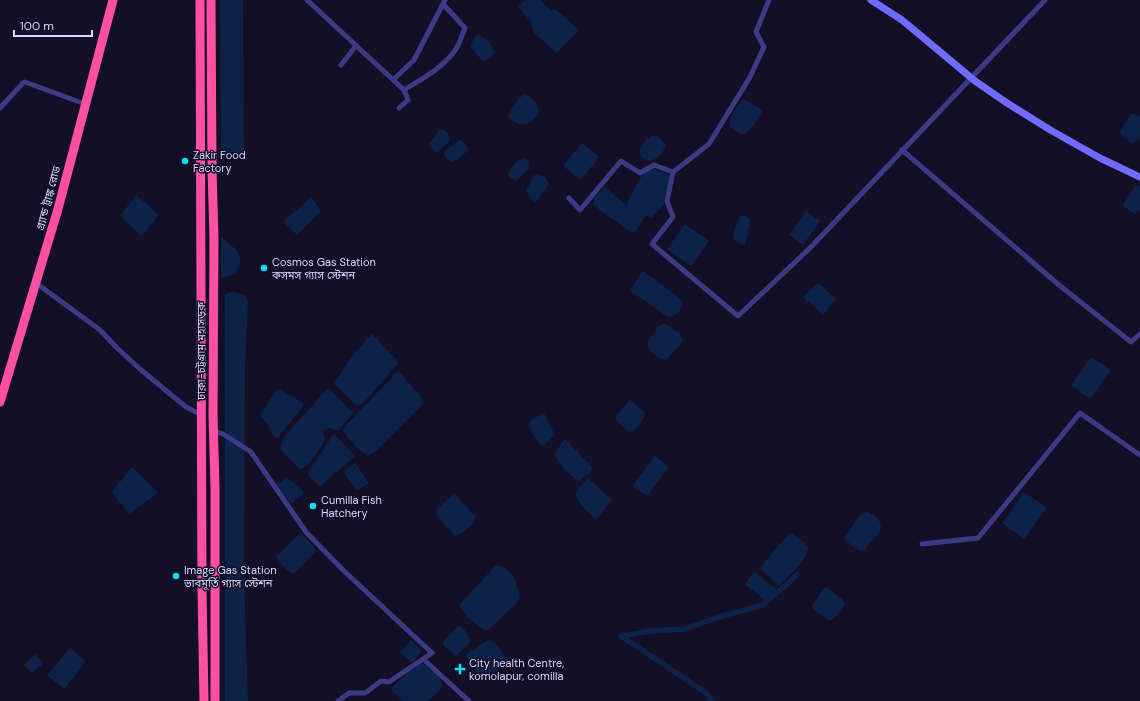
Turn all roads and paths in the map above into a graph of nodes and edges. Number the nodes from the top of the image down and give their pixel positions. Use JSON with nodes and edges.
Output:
{"nodes":[{"id":1,"x":113,"y":0,"type":"edge"},
{"id":2,"x":200,"y":0,"type":"edge"},
{"id":3,"x":211,"y":0,"type":"edge"},
{"id":4,"x":307,"y":0,"type":"edge"},
{"id":5,"x":769,"y":0,"type":"edge"},
{"id":6,"x":871,"y":0,"type":"edge"},
{"id":7,"x":1045,"y":0,"type":"edge"},
{"id":8,"x":444,"y":2,"type":"edge"},
{"id":9,"x":356,"y":46,"type":"junction"},
{"id":10,"x":342,"y":65,"type":"dead end"},
{"id":11,"x":971,"y":77,"type":"junction"},
{"id":12,"x":393,"y":80,"type":"junction"},
{"id":13,"x":404,"y":90,"type":"junction"},
{"id":14,"x":85,"y":104,"type":"junction"},
{"id":15,"x":0,"y":108,"type":"edge"},
{"id":16,"x":399,"y":108,"type":"dead end"},
{"id":17,"x":902,"y":150,"type":"junction"},
{"id":18,"x":673,"y":172,"type":"junction"},
{"id":19,"x":1140,"y":177,"type":"edge"},
{"id":20,"x":569,"y":198,"type":"dead end"},
{"id":21,"x":36,"y":282,"type":"junction"},
{"id":22,"x":1140,"y":334,"type":"edge"},
{"id":23,"x":0,"y":402,"type":"edge"},
{"id":24,"x":202,"y":415,"type":"junction"},
{"id":25,"x":214,"y":431,"type":"junction"},
{"id":26,"x":1140,"y":455,"type":"edge"},
{"id":27,"x":922,"y":544,"type":"dead end"},
{"id":28,"x":423,"y":659,"type":"junction"},
{"id":29,"x":204,"y":701,"type":"edge"},
{"id":30,"x":215,"y":701,"type":"edge"},
{"id":31,"x":338,"y":701,"type":"edge"},
{"id":32,"x":470,"y":701,"type":"edge"}],
"edges":[{"from":1,"to":14,"type":"highway","name":"গ্র্যান্ড ট্রাঙ্ক রোড"},
{"from":2,"to":24,"type":"highway","name":"ঢাকা-চট্টগ্রাম মহাসড়ক"},
{"from":3,"to":25,"type":"highway","name":"ঢাকা-চট্টগ্রাম মহাসড়ক"},
{"from":4,"to":9,"type":"street"},
{"from":5,"to":18,"type":"street"},
{"from":6,"to":11,"type":"main road"},
{"from":7,"to":11,"type":"street"},
{"from":8,"to":12,"type":"street"},
{"from":8,"to":13,"type":"street"},
{"from":9,"to":10,"type":"street"},
{"from":9,"to":12,"type":"street"},
{"from":11,"to":17,"type":"street"},
{"from":11,"to":19,"type":"main road"},
{"from":12,"to":13,"type":"street"},
{"from":13,"to":16,"type":"street"},
{"from":14,"to":15,"type":"street"},
{"from":14,"to":21,"type":"highway","name":"গ্র্যান্ড ট্রাঙ্ক রোড"},
{"from":17,"to":18,"type":"street"},
{"from":17,"to":22,"type":"street"},
{"from":18,"to":20,"type":"street"},
{"from":21,"to":23,"type":"highway","name":"গ্র্যান্ড ট্রাঙ্ক রোড"},
{"from":21,"to":24,"type":"street"},
{"from":24,"to":29,"type":"highway","name":"ঢাকা-চট্টগ্রাম মহাসড়ক"},
{"from":25,"to":28,"type":"street"},
{"from":25,"to":30,"type":"highway","name":"ঢাকা-চট্টগ্রাম মহাসড়ক"},
{"from":26,"to":27,"type":"street"},
{"from":28,"to":31,"type":"street"},
{"from":28,"to":32,"type":"street"}]}
